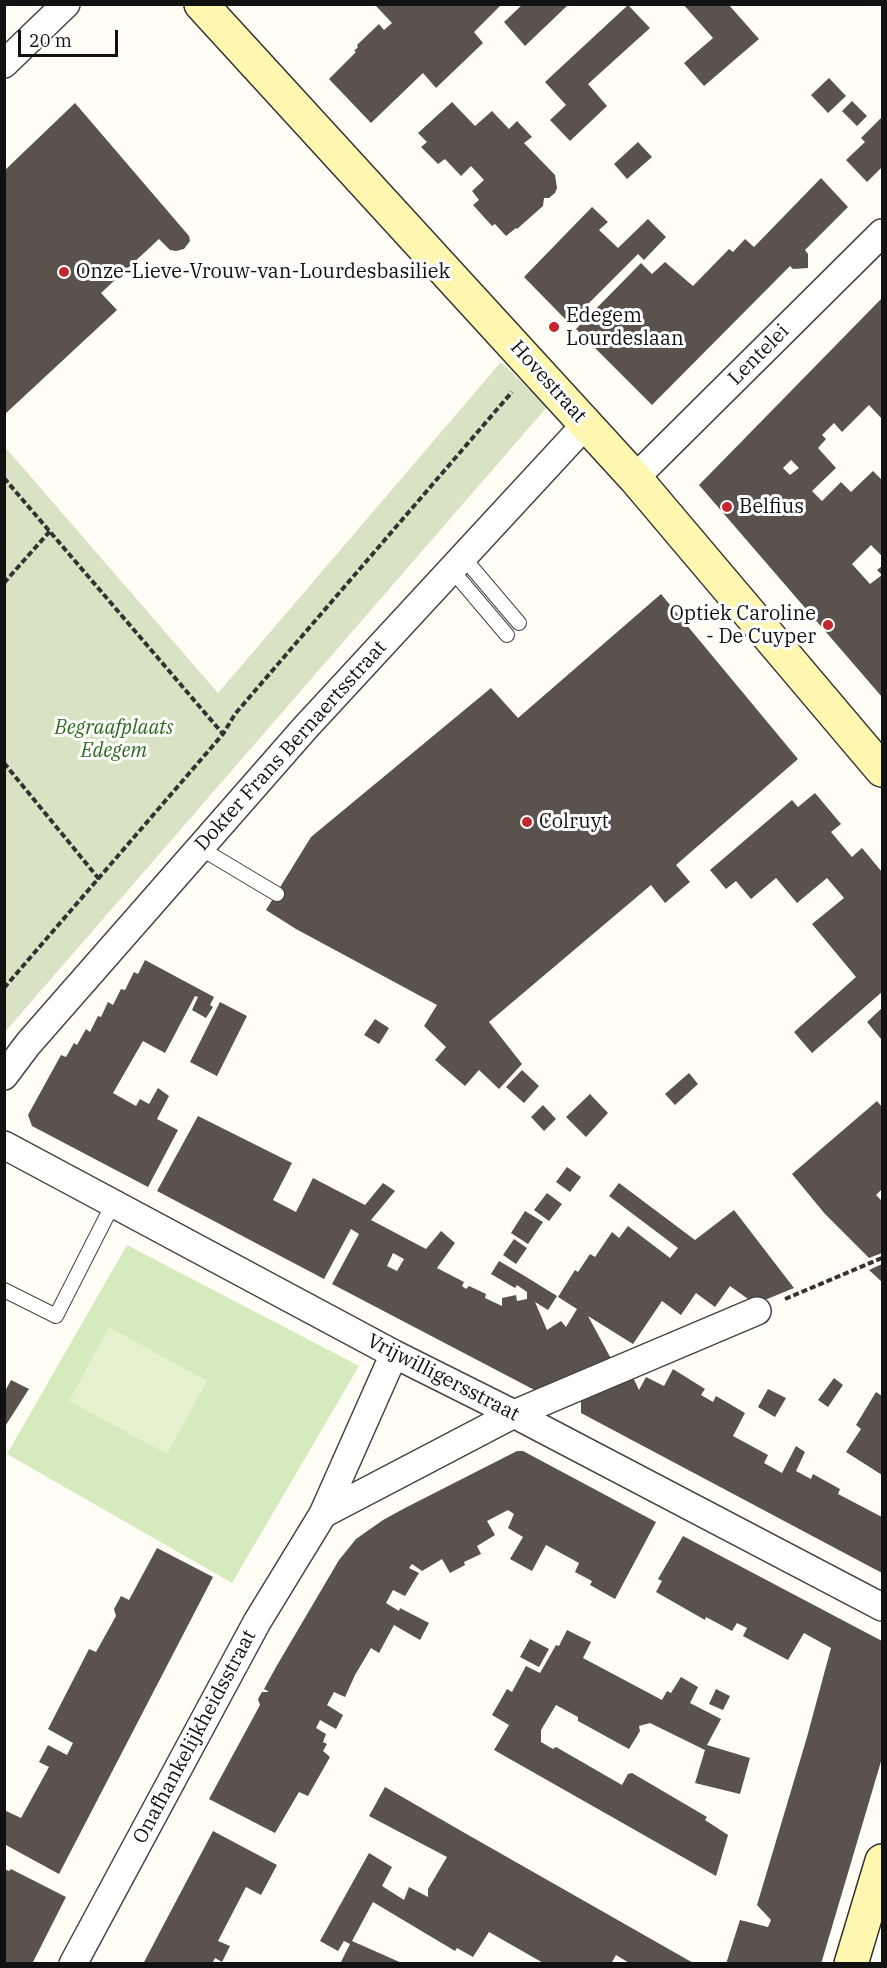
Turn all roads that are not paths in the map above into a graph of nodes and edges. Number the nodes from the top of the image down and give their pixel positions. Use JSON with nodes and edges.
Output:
{"nodes":[{"id":1,"x":66,"y":4,"type":"edge"},
{"id":2,"x":201,"y":4,"type":"edge"},
{"id":3,"x":4,"y":64,"type":"edge"},
{"id":4,"x":882,"y":233,"type":"edge"},
{"id":5,"x":586,"y":424,"type":"junction"},
{"id":6,"x":635,"y":478,"type":"junction"},
{"id":7,"x":457,"y":563,"type":"junction"},
{"id":8,"x":519,"y":623,"type":"dead end"},
{"id":9,"x":507,"y":635,"type":"dead end"},
{"id":10,"x":882,"y":770,"type":"edge"},
{"id":11,"x":200,"y":848,"type":"junction"},
{"id":12,"x":277,"y":894,"type":"dead end"},
{"id":13,"x":4,"y":1076,"type":"edge"},
{"id":14,"x":4,"y":1145,"type":"edge"},
{"id":15,"x":114,"y":1202,"type":"junction"},
{"id":16,"x":4,"y":1290,"type":"edge"},
{"id":17,"x":757,"y":1311,"type":"road end"},
{"id":18,"x":394,"y":1354,"type":"junction"},
{"id":19,"x":514,"y":1414,"type":"junction"},
{"id":20,"x":323,"y":1514,"type":"junction"},
{"id":21,"x":882,"y":1607,"type":"edge"},
{"id":22,"x":882,"y":1862,"type":"edge"},
{"id":23,"x":73,"y":1964,"type":"edge"},
{"id":24,"x":851,"y":1964,"type":"edge"}],
"edges":[{"from":1,"to":3,"type":"street"},
{"from":2,"to":5,"type":"street","name":"Hovestraat"},
{"from":4,"to":6,"type":"street","name":"Lentelei"},
{"from":5,"to":6,"type":"street","name":"Hovestraat"},
{"from":5,"to":7,"type":"street","name":"Dokter Frans Bernaertsstraat"},
{"from":6,"to":10,"type":"street","name":"Hovestraat"},
{"from":7,"to":8,"type":"lane"},
{"from":7,"to":9,"type":"lane"},
{"from":7,"to":11,"type":"street","name":"Dokter Frans Bernaertsstraat"},
{"from":11,"to":12,"type":"lane"},
{"from":11,"to":13,"type":"street","name":"Dokter Frans Bernaertsstraat"},
{"from":14,"to":15,"type":"street","name":"Vrijwilligersstraat"},
{"from":15,"to":16,"type":"lane"},
{"from":15,"to":18,"type":"street","name":"Vrijwilligersstraat"},
{"from":17,"to":19,"type":"street"},
{"from":18,"to":19,"type":"street","name":"Vrijwilligersstraat"},
{"from":18,"to":20,"type":"street","name":"Onafhankelijkheidsstraat"},
{"from":19,"to":20,"type":"street"},
{"from":19,"to":21,"type":"street","name":"Vrijwilligersstraat"},
{"from":20,"to":23,"type":"street","name":"Onafhankelijkheidsstraat"},
{"from":22,"to":24,"type":"street"}]}
